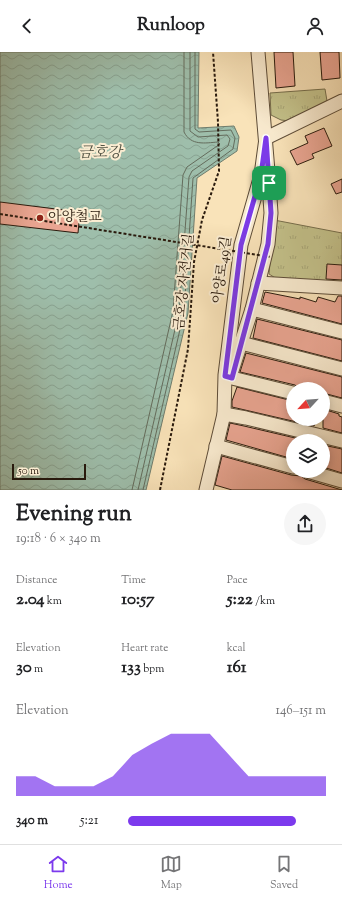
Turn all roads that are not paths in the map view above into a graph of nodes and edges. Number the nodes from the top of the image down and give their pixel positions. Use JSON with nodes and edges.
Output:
{"nodes":[{"id":1,"x":258,"y":52,"type":"edge"},
{"id":2,"x":342,"y":101,"type":"edge"},
{"id":3,"x":266,"y":138,"type":"junction"},
{"id":4,"x":258,"y":284,"type":"junction"},
{"id":5,"x":342,"y":288,"type":"edge"},
{"id":6,"x":252,"y":309,"type":"junction"},
{"id":7,"x":342,"y":332,"type":"edge"},
{"id":8,"x":241,"y":344,"type":"junction"},
{"id":9,"x":342,"y":369,"type":"edge"},
{"id":10,"x":228,"y":377,"type":"junction"},
{"id":11,"x":286,"y":391,"type":"edge"},
{"id":12,"x":330,"y":403,"type":"edge"},
{"id":13,"x":342,"y":406,"type":"edge"},
{"id":14,"x":224,"y":414,"type":"junction"},
{"id":15,"x":342,"y":441,"type":"edge"},
{"id":16,"x":216,"y":446,"type":"junction"},
{"id":17,"x":286,"y":465,"type":"edge"},
{"id":18,"x":330,"y":478,"type":"edge"},
{"id":19,"x":342,"y":481,"type":"edge"},
{"id":20,"x":209,"y":489,"type":"edge"}],
"edges":[{"from":1,"to":3,"type":"street"},
{"from":2,"to":3,"type":"street"},
{"from":3,"to":4,"type":"street"},
{"from":3,"to":10,"type":"street","name":"아양로49길"},
{"from":4,"to":5,"type":"street"},
{"from":4,"to":6,"type":"street"},
{"from":6,"to":7,"type":"street"},
{"from":6,"to":8,"type":"street"},
{"from":8,"to":9,"type":"street"},
{"from":8,"to":10,"type":"street"},
{"from":10,"to":11,"type":"street"},
{"from":10,"to":14,"type":"street","name":"아양로49길"},
{"from":12,"to":13,"type":"street"},
{"from":14,"to":15,"type":"street"},
{"from":14,"to":16,"type":"street","name":"아양로49길"},
{"from":16,"to":17,"type":"street"},
{"from":16,"to":20,"type":"street","name":"아양로49길"},
{"from":18,"to":19,"type":"street"}]}
